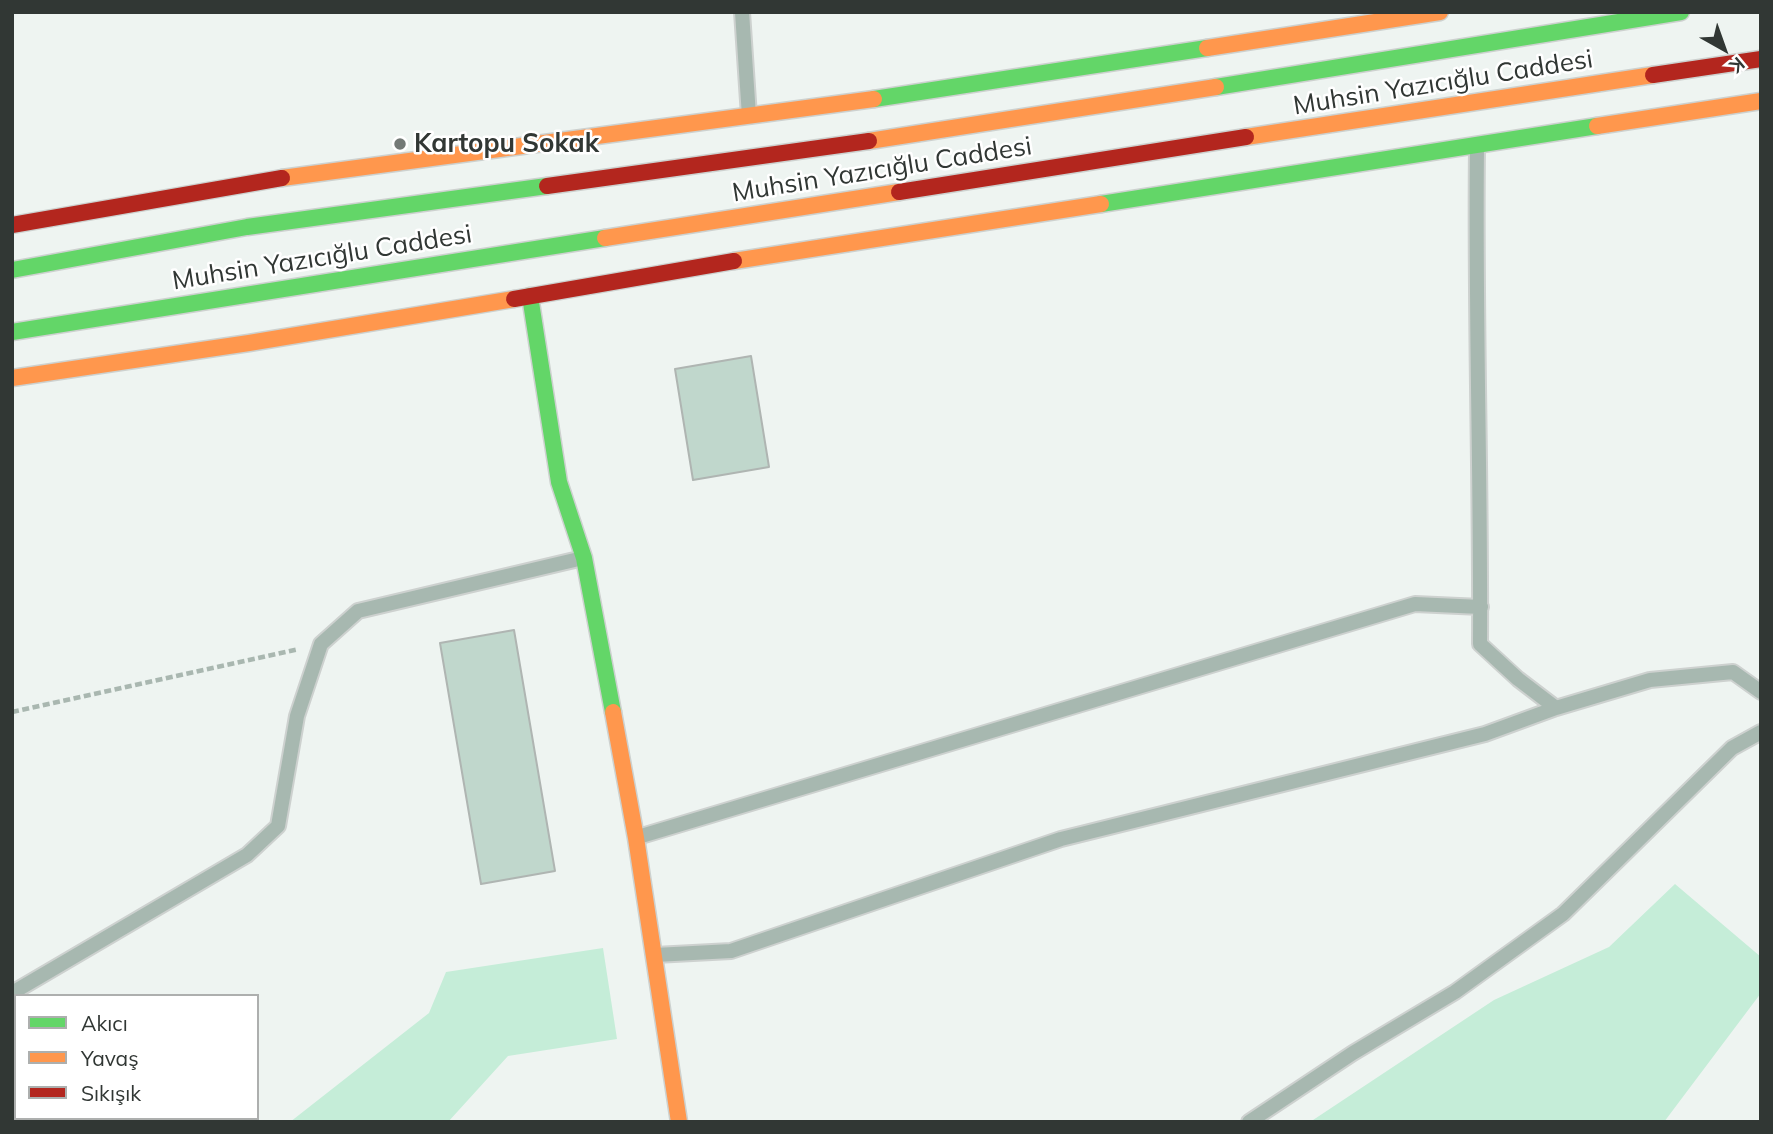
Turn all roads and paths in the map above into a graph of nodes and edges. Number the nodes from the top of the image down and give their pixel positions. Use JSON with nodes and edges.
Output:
{"nodes":[{"id":1,"x":742,"y":12,"type":"edge"},
{"id":2,"x":1440,"y":12,"type":"edge"},
{"id":3,"x":1681,"y":12,"type":"edge"},
{"id":4,"x":1761,"y":59,"type":"edge"},
{"id":5,"x":1761,"y":101,"type":"edge"},
{"id":6,"x":749,"y":116,"type":"junction"},
{"id":7,"x":1476,"y":145,"type":"junction"},
{"id":8,"x":12,"y":225,"type":"edge"},
{"id":9,"x":12,"y":270,"type":"edge"},
{"id":10,"x":530,"y":296,"type":"junction"},
{"id":11,"x":12,"y":332,"type":"edge"},
{"id":12,"x":12,"y":378,"type":"edge"},
{"id":13,"x":583,"y":558,"type":"junction"},
{"id":14,"x":1480,"y":607,"type":"junction"},
{"id":15,"x":321,"y":644,"type":"junction"},
{"id":16,"x":1761,"y":692,"type":"edge"},
{"id":17,"x":1556,"y":708,"type":"junction"},
{"id":18,"x":12,"y":712,"type":"edge"},
{"id":19,"x":1761,"y":732,"type":"edge"},
{"id":20,"x":636,"y":838,"type":"junction"},
{"id":21,"x":653,"y":955,"type":"junction"},
{"id":22,"x":12,"y":993,"type":"edge"},
{"id":23,"x":679,"y":1122,"type":"edge"},
{"id":24,"x":1249,"y":1122,"type":"edge"}],
"edges":[{"from":1,"to":6,"type":"lane"},
{"from":2,"to":6,"type":"main road"},
{"from":3,"to":9,"type":"main road","name":"Muhsin Yazıcığlu Caddesi"},
{"from":4,"to":11,"type":"main road","name":"Muhsin Yazıcığlu Caddesi"},
{"from":5,"to":7,"type":"main road"},
{"from":6,"to":8,"type":"main road"},
{"from":7,"to":10,"type":"main road"},
{"from":7,"to":14,"type":"lane"},
{"from":10,"to":12,"type":"main road"},
{"from":10,"to":13,"type":"main road"},
{"from":13,"to":15,"type":"lane"},
{"from":13,"to":20,"type":"main road"},
{"from":14,"to":17,"type":"lane"},
{"from":14,"to":20,"type":"lane"},
{"from":15,"to":18,"type":"path"},
{"from":15,"to":22,"type":"lane"},
{"from":16,"to":17,"type":"lane"},
{"from":17,"to":21,"type":"lane"},
{"from":19,"to":24,"type":"lane"},
{"from":20,"to":21,"type":"main road"},
{"from":21,"to":23,"type":"main road"}]}
